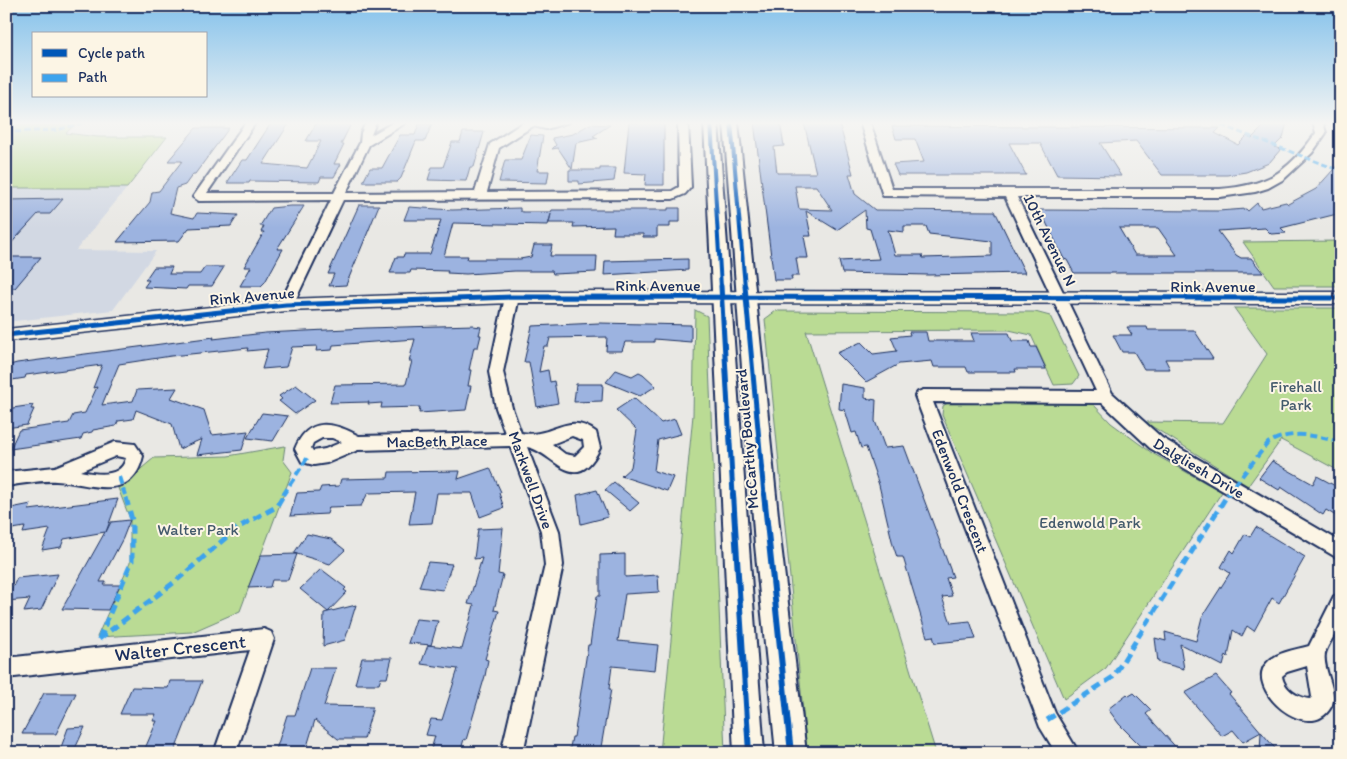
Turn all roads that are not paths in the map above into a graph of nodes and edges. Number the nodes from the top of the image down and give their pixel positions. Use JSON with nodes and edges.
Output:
{"nodes":[{"id":1,"x":226,"y":157,"type":"edge"},
{"id":2,"x":358,"y":157,"type":"edge"},
{"id":3,"x":491,"y":157,"type":"edge"},
{"id":4,"x":684,"y":157,"type":"edge"},
{"id":5,"x":713,"y":157,"type":"edge"},
{"id":6,"x":734,"y":157,"type":"edge"},
{"id":7,"x":876,"y":157,"type":"edge"},
{"id":8,"x":1302,"y":157,"type":"edge"},
{"id":9,"x":1010,"y":194,"type":"junction"},
{"id":10,"x":337,"y":197,"type":"junction"},
{"id":11,"x":480,"y":197,"type":"junction"},
{"id":12,"x":512,"y":297,"type":"junction"},
{"id":13,"x":720,"y":298,"type":"junction"},
{"id":14,"x":746,"y":298,"type":"junction"},
{"id":15,"x":1341,"y":298,"type":"edge"},
{"id":16,"x":1061,"y":300,"type":"junction"},
{"id":17,"x":286,"y":305,"type":"junction"},
{"id":18,"x":6,"y":335,"type":"edge"},
{"id":19,"x":1106,"y":397,"type":"junction"},
{"id":20,"x":517,"y":439,"type":"junction"},
{"id":21,"x":540,"y":442,"type":"dead end"},
{"id":22,"x":357,"y":443,"type":"dead end"},
{"id":23,"x":56,"y":474,"type":"dead end"},
{"id":24,"x":6,"y":479,"type":"edge"},
{"id":25,"x":1341,"y":552,"type":"edge"},
{"id":26,"x":1341,"y":602,"type":"edge"},
{"id":27,"x":1315,"y":654,"type":"dead end"},
{"id":28,"x":6,"y":668,"type":"edge"},
{"id":29,"x":225,"y":753,"type":"edge"},
{"id":30,"x":512,"y":753,"type":"edge"},
{"id":31,"x":749,"y":753,"type":"edge"},
{"id":32,"x":791,"y":753,"type":"edge"},
{"id":33,"x":1068,"y":753,"type":"edge"}],
"edges":[{"from":1,"to":10,"type":"street"},
{"from":2,"to":10,"type":"street"},
{"from":3,"to":11,"type":"street"},
{"from":4,"to":11,"type":"street"},
{"from":5,"to":13,"type":"main road","name":"McCarthy Boulevard"},
{"from":6,"to":14,"type":"main road","name":"McCarthy Boulevard"},
{"from":7,"to":9,"type":"street"},
{"from":8,"to":9,"type":"street"},
{"from":9,"to":16,"type":"street","name":"10th Avenue N"},
{"from":10,"to":11,"type":"street"},
{"from":10,"to":17,"type":"street"},
{"from":12,"to":13,"type":"street","name":"Rink Avenue"},
{"from":12,"to":17,"type":"street","name":"Rink Avenue"},
{"from":12,"to":20,"type":"street","name":"Markwell Drive"},
{"from":13,"to":14,"type":"street","name":"Rink Avenue"},
{"from":13,"to":31,"type":"main road","name":"McCarthy Boulevard"},
{"from":14,"to":16,"type":"street","name":"Rink Avenue"},
{"from":14,"to":32,"type":"main road","name":"McCarthy Boulevard"},
{"from":15,"to":16,"type":"street","name":"Rink Avenue"},
{"from":16,"to":19,"type":"street","name":"Dalgliesh Drive"},
{"from":17,"to":18,"type":"street","name":"Rink Avenue"},
{"from":19,"to":25,"type":"street","name":"Dalgliesh Drive"},
{"from":19,"to":33,"type":"street","name":"Edenwold Crescent"},
{"from":20,"to":21,"type":"street","name":"MacBeth Place"},
{"from":20,"to":22,"type":"street","name":"MacBeth Place"},
{"from":20,"to":30,"type":"street","name":"Markwell Drive"},
{"from":23,"to":24,"type":"street"},
{"from":26,"to":27,"type":"street"},
{"from":28,"to":29,"type":"street","name":"Walter Crescent"}]}
